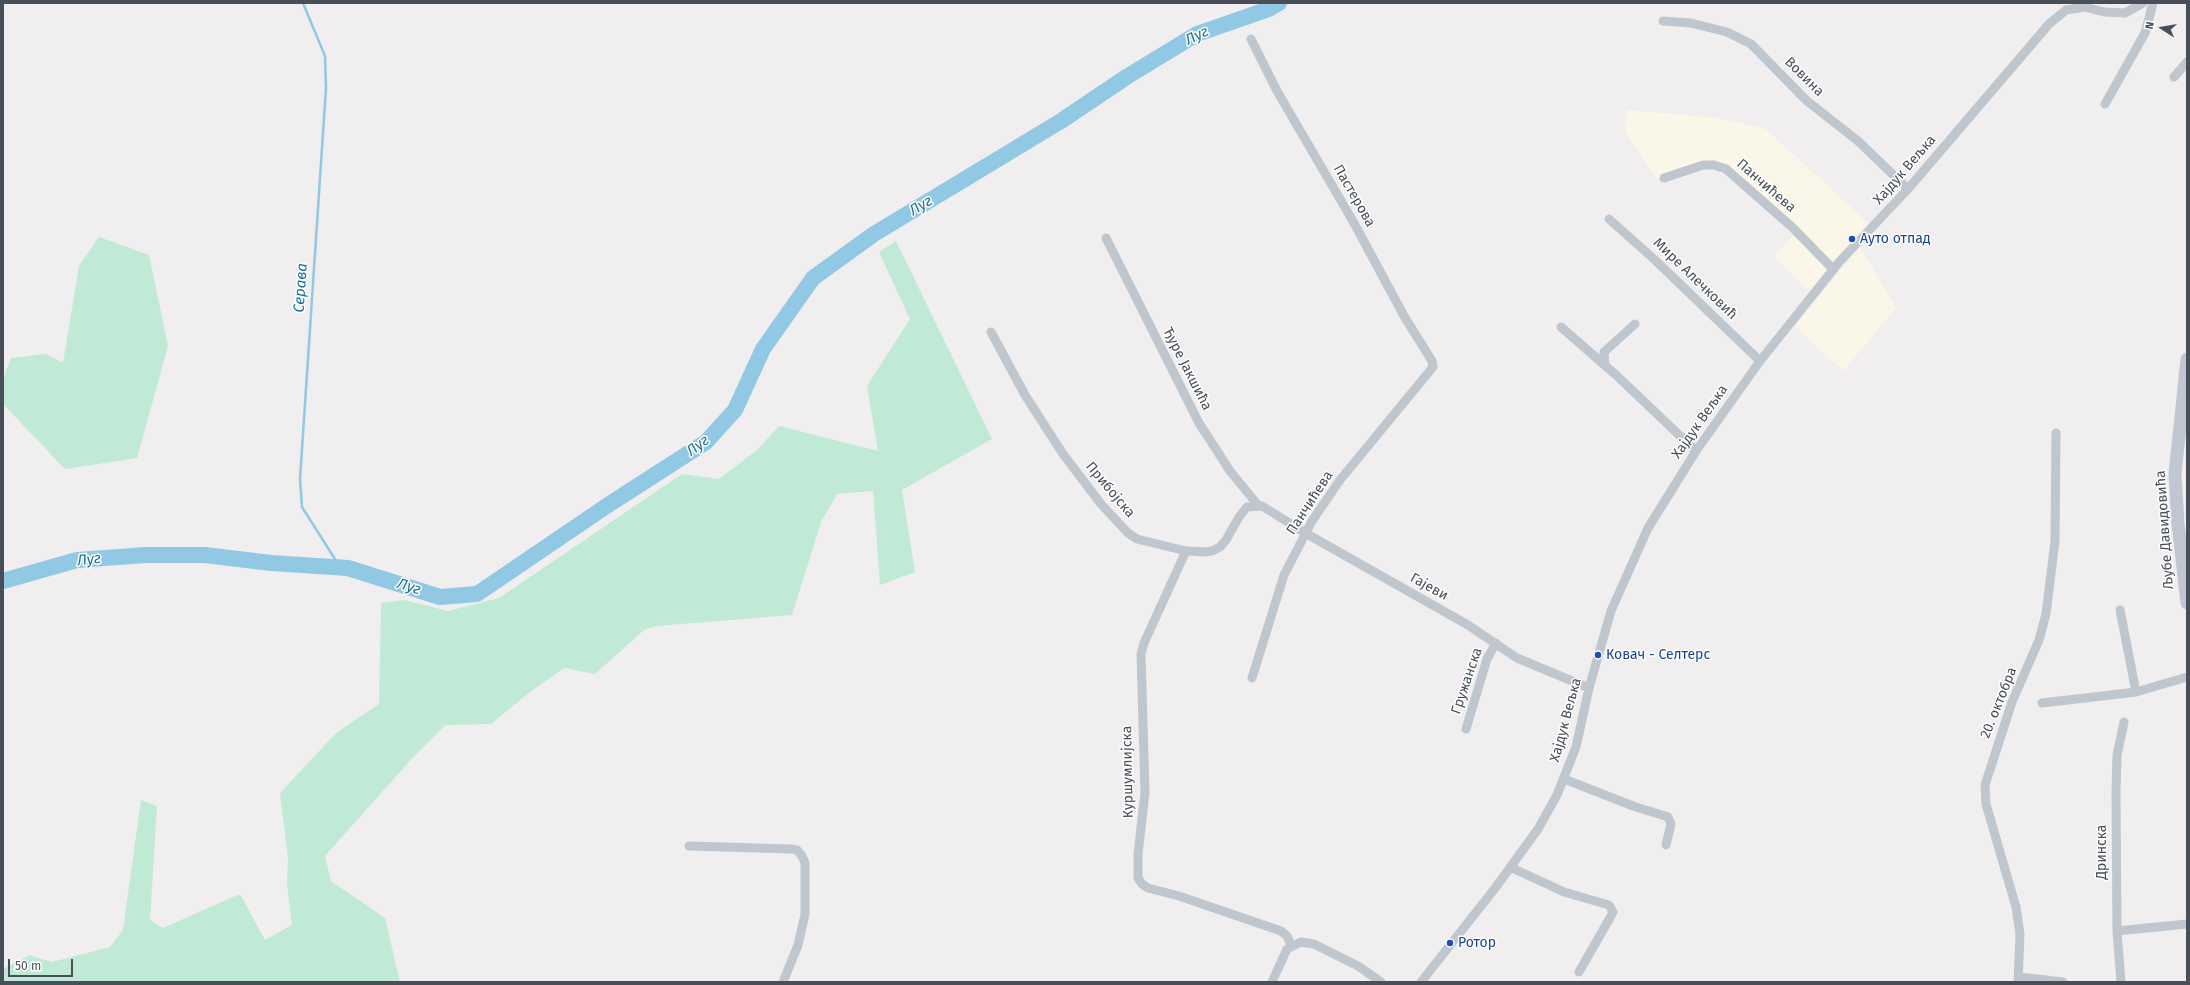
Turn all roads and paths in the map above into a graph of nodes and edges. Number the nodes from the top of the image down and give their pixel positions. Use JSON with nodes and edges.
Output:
{"nodes":[{"id":1,"x":2143,"y":3,"type":"edge"},
{"id":2,"x":2153,"y":3,"type":"edge"},
{"id":3,"x":1663,"y":21,"type":"dead end"},
{"id":4,"x":1251,"y":39,"type":"dead end"},
{"id":5,"x":2187,"y":62,"type":"edge"},
{"id":6,"x":2174,"y":78,"type":"dead end"},
{"id":7,"x":2105,"y":104,"type":"dead end"},
{"id":8,"x":1664,"y":178,"type":"dead end"},
{"id":9,"x":1908,"y":189,"type":"junction"},
{"id":10,"x":1609,"y":219,"type":"dead end"},
{"id":11,"x":1106,"y":238,"type":"dead end"},
{"id":12,"x":1833,"y":270,"type":"junction"},
{"id":13,"x":1635,"y":324,"type":"dead end"},
{"id":14,"x":1561,"y":327,"type":"dead end"},
{"id":15,"x":991,"y":332,"type":"dead end"},
{"id":16,"x":2187,"y":359,"type":"edge"},
{"id":17,"x":1760,"y":361,"type":"junction"},
{"id":18,"x":1605,"y":365,"type":"junction"},
{"id":19,"x":1432,"y":367,"type":"joint"},
{"id":20,"x":2056,"y":432,"type":"dead end"},
{"id":21,"x":1696,"y":451,"type":"junction"},
{"id":22,"x":1257,"y":504,"type":"junction"},
{"id":23,"x":1306,"y":534,"type":"junction"},
{"id":24,"x":1186,"y":551,"type":"junction"},
{"id":25,"x":2187,"y":602,"type":"edge"},
{"id":26,"x":2120,"y":610,"type":"dead end"},
{"id":27,"x":1496,"y":643,"type":"junction"},
{"id":28,"x":2187,"y":677,"type":"edge"},
{"id":29,"x":1252,"y":678,"type":"dead end"},
{"id":30,"x":1589,"y":688,"type":"junction"},
{"id":31,"x":2136,"y":692,"type":"junction"},
{"id":32,"x":2042,"y":703,"type":"dead end"},
{"id":33,"x":2124,"y":722,"type":"dead end"},
{"id":34,"x":1466,"y":729,"type":"dead end"},
{"id":35,"x":1564,"y":779,"type":"junction"},
{"id":36,"x":1666,"y":845,"type":"dead end"},
{"id":37,"x":689,"y":846,"type":"dead end"},
{"id":38,"x":1510,"y":867,"type":"junction"},
{"id":39,"x":2187,"y":924,"type":"edge"},
{"id":40,"x":2117,"y":931,"type":"junction"},
{"id":41,"x":1291,"y":945,"type":"junction"},
{"id":42,"x":1579,"y":972,"type":"dead end"},
{"id":43,"x":2019,"y":979,"type":"edge"},
{"id":44,"x":783,"y":982,"type":"edge"},
{"id":45,"x":1272,"y":982,"type":"edge"},
{"id":46,"x":1381,"y":982,"type":"edge"},
{"id":47,"x":1421,"y":982,"type":"edge"},
{"id":48,"x":2063,"y":982,"type":"edge"},
{"id":49,"x":2121,"y":982,"type":"edge"}],
"edges":[{"from":1,"to":9,"type":"street","name":"Хајдук Вељка"},
{"from":2,"to":7,"type":"street"},
{"from":3,"to":9,"type":"street","name":"Вовина"},
{"from":4,"to":19,"type":"street","name":"Пастерова"},
{"from":5,"to":6,"type":"street"},
{"from":8,"to":12,"type":"street","name":"Панчићева"},
{"from":9,"to":12,"type":"street","name":"Хајдук Вељка"},
{"from":10,"to":17,"type":"street","name":"Мире Алечковић"},
{"from":11,"to":22,"type":"street","name":"Ђуре Јакшића"},
{"from":12,"to":17,"type":"street","name":"Хајдук Вељка"},
{"from":13,"to":18,"type":"street"},
{"from":14,"to":18,"type":"street"},
{"from":15,"to":24,"type":"street","name":"Прибојска"},
{"from":16,"to":25,"type":"main road","name":"Љубе Давидовића"},
{"from":17,"to":21,"type":"street","name":"Хајдук Вељка"},
{"from":18,"to":21,"type":"street"},
{"from":19,"to":23,"type":"street","name":"Панчићева"},
{"from":20,"to":43,"type":"street","name":"20. октобра"},
{"from":21,"to":30,"type":"street","name":"Хајдук Вељка"},
{"from":22,"to":23,"type":"street","name":"Гајеви"},
{"from":22,"to":24,"type":"street","name":"Прибојска"},
{"from":23,"to":27,"type":"street","name":"Гајеви"},
{"from":23,"to":29,"type":"street","name":"Панчићева"},
{"from":24,"to":41,"type":"street","name":"Куршумлијска"},
{"from":26,"to":31,"type":"street"},
{"from":27,"to":30,"type":"street","name":"Гајеви"},
{"from":27,"to":34,"type":"street","name":"Гружанска"},
{"from":28,"to":31,"type":"street"},
{"from":30,"to":35,"type":"street","name":"Хајдук Вељка"},
{"from":31,"to":32,"type":"street"},
{"from":33,"to":40,"type":"street","name":"Дринска"},
{"from":35,"to":36,"type":"street"},
{"from":35,"to":38,"type":"street","name":"Хајдук Вељка"},
{"from":37,"to":44,"type":"street"},
{"from":38,"to":42,"type":"street"},
{"from":38,"to":47,"type":"street","name":"Хајдук Вељка"},
{"from":39,"to":40,"type":"street"},
{"from":40,"to":49,"type":"street","name":"Дринска"},
{"from":41,"to":45,"type":"street"},
{"from":41,"to":46,"type":"street"},
{"from":43,"to":48,"type":"street"}]}
